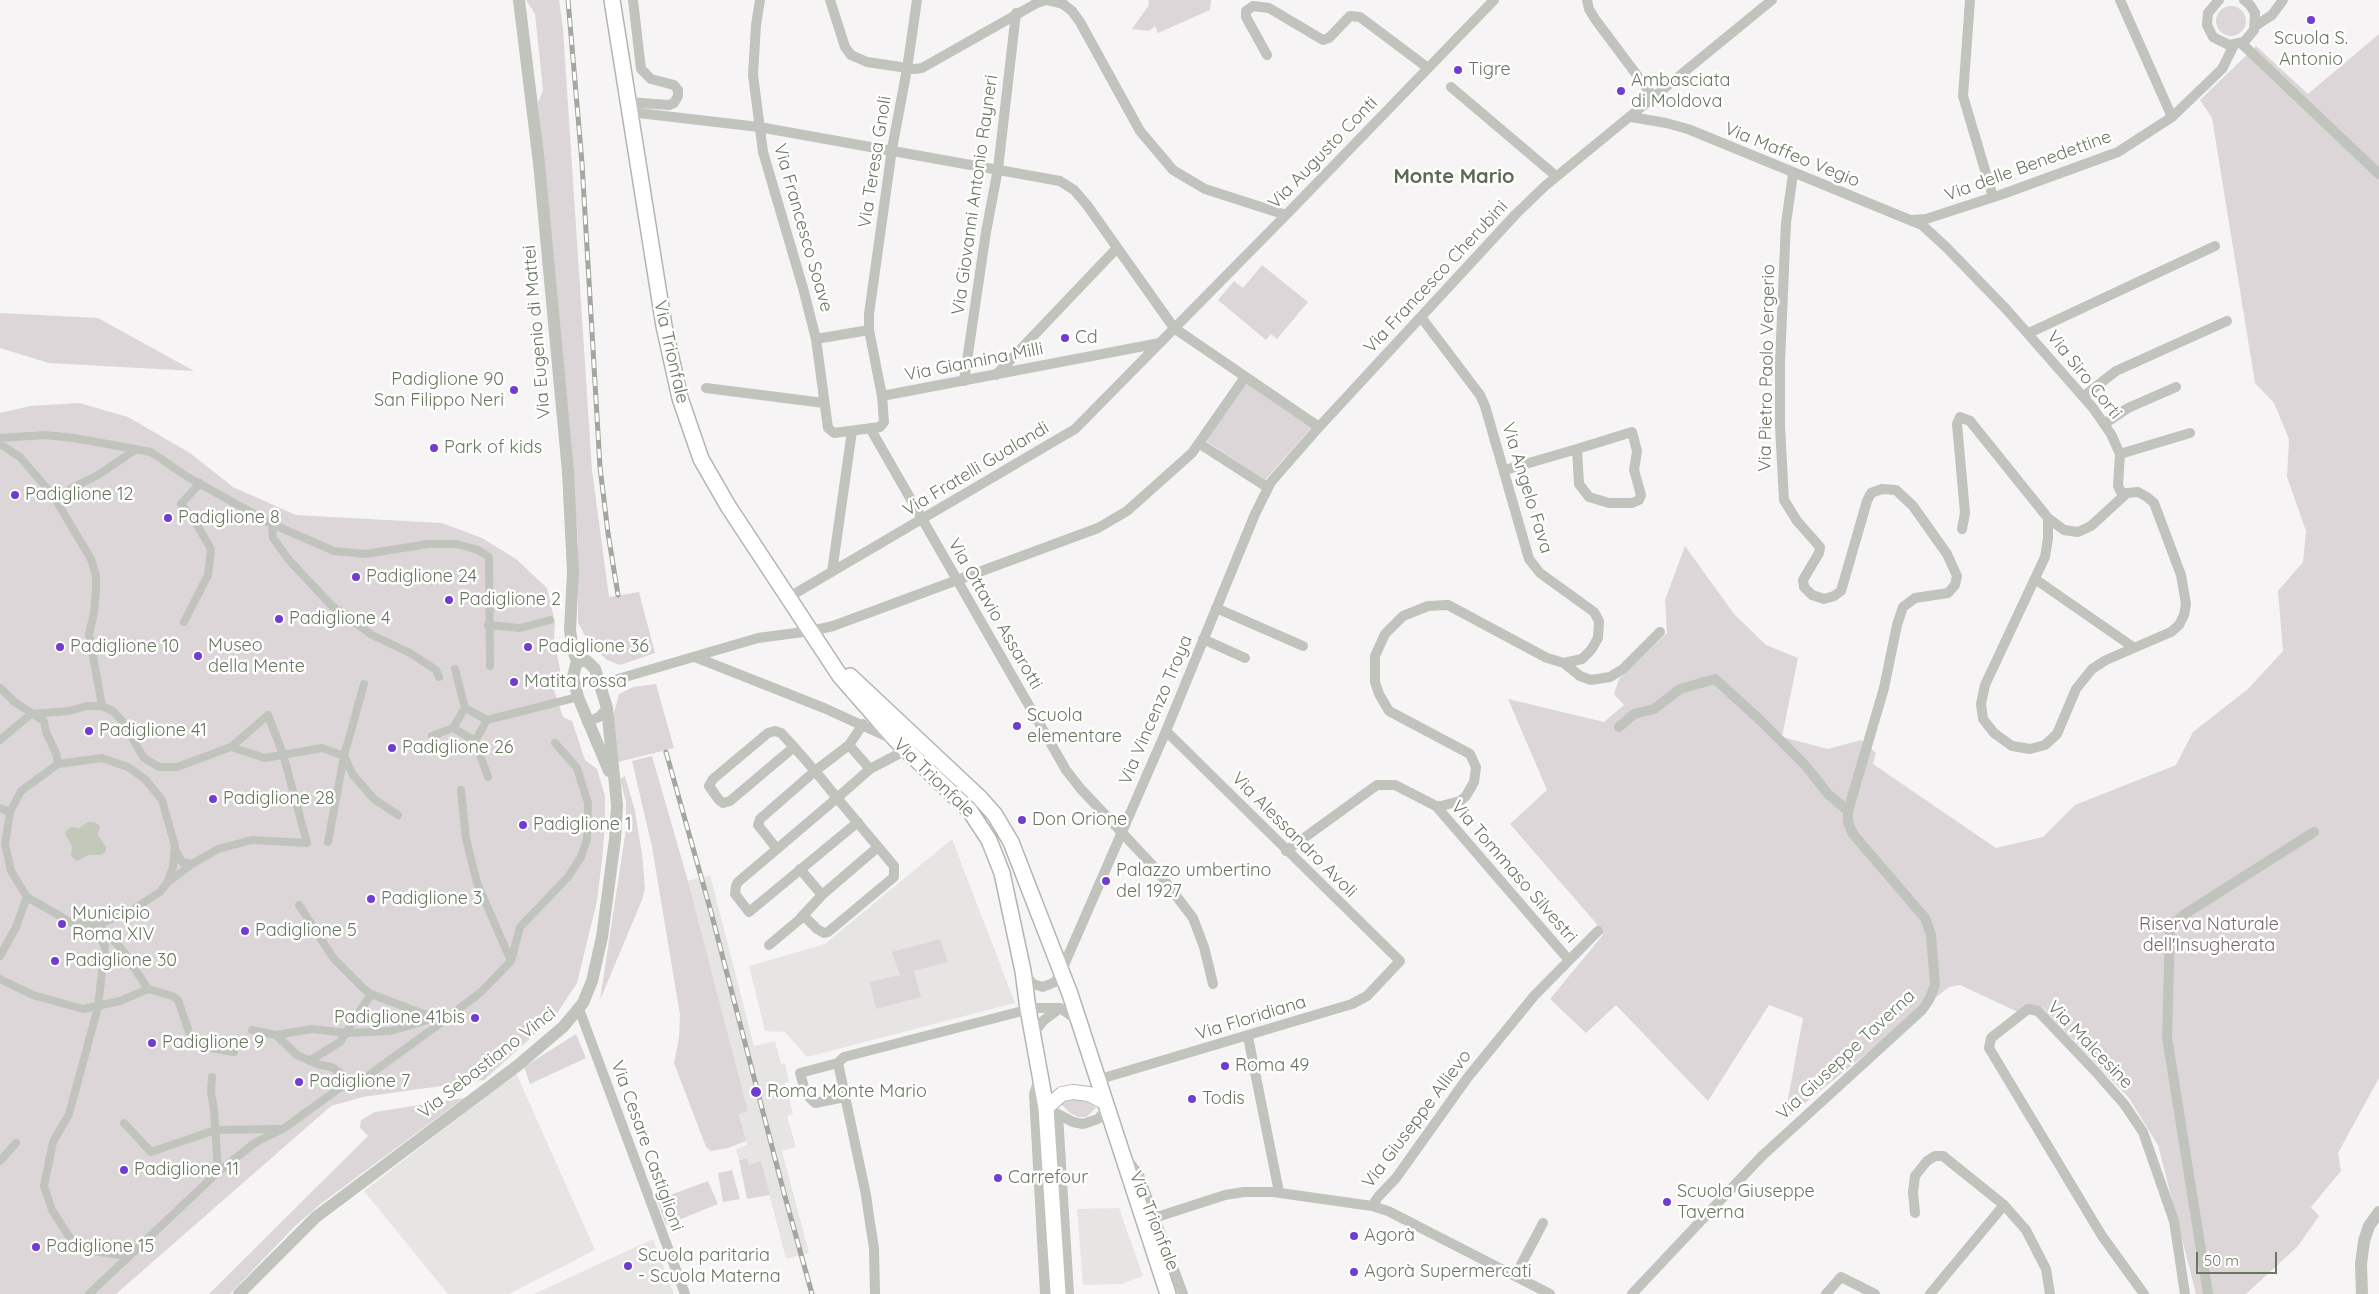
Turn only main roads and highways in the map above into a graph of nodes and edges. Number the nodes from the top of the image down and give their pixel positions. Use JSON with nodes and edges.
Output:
{"nodes":[{"id":1,"x":612,"y":0,"type":"edge"},
{"id":2,"x":834,"y":666,"type":"junction"},
{"id":3,"x":1106,"y":1106,"type":"junction"},
{"id":4,"x":1052,"y":1112,"type":"junction"},
{"id":5,"x":1058,"y":1294,"type":"edge"},
{"id":6,"x":1168,"y":1294,"type":"edge"}],
"edges":[{"from":1,"to":2,"type":"main road","name":"Via Trionfale"},
{"from":2,"to":3,"type":"main road","name":"Via Trionfale"},
{"from":2,"to":4,"type":"main road","name":"Via Trionfale"},
{"from":3,"to":4,"type":"main road"},
{"from":3,"to":6,"type":"main road","name":"Via Trionfale"},
{"from":4,"to":5,"type":"main road","name":"Via Trionfale"}]}
